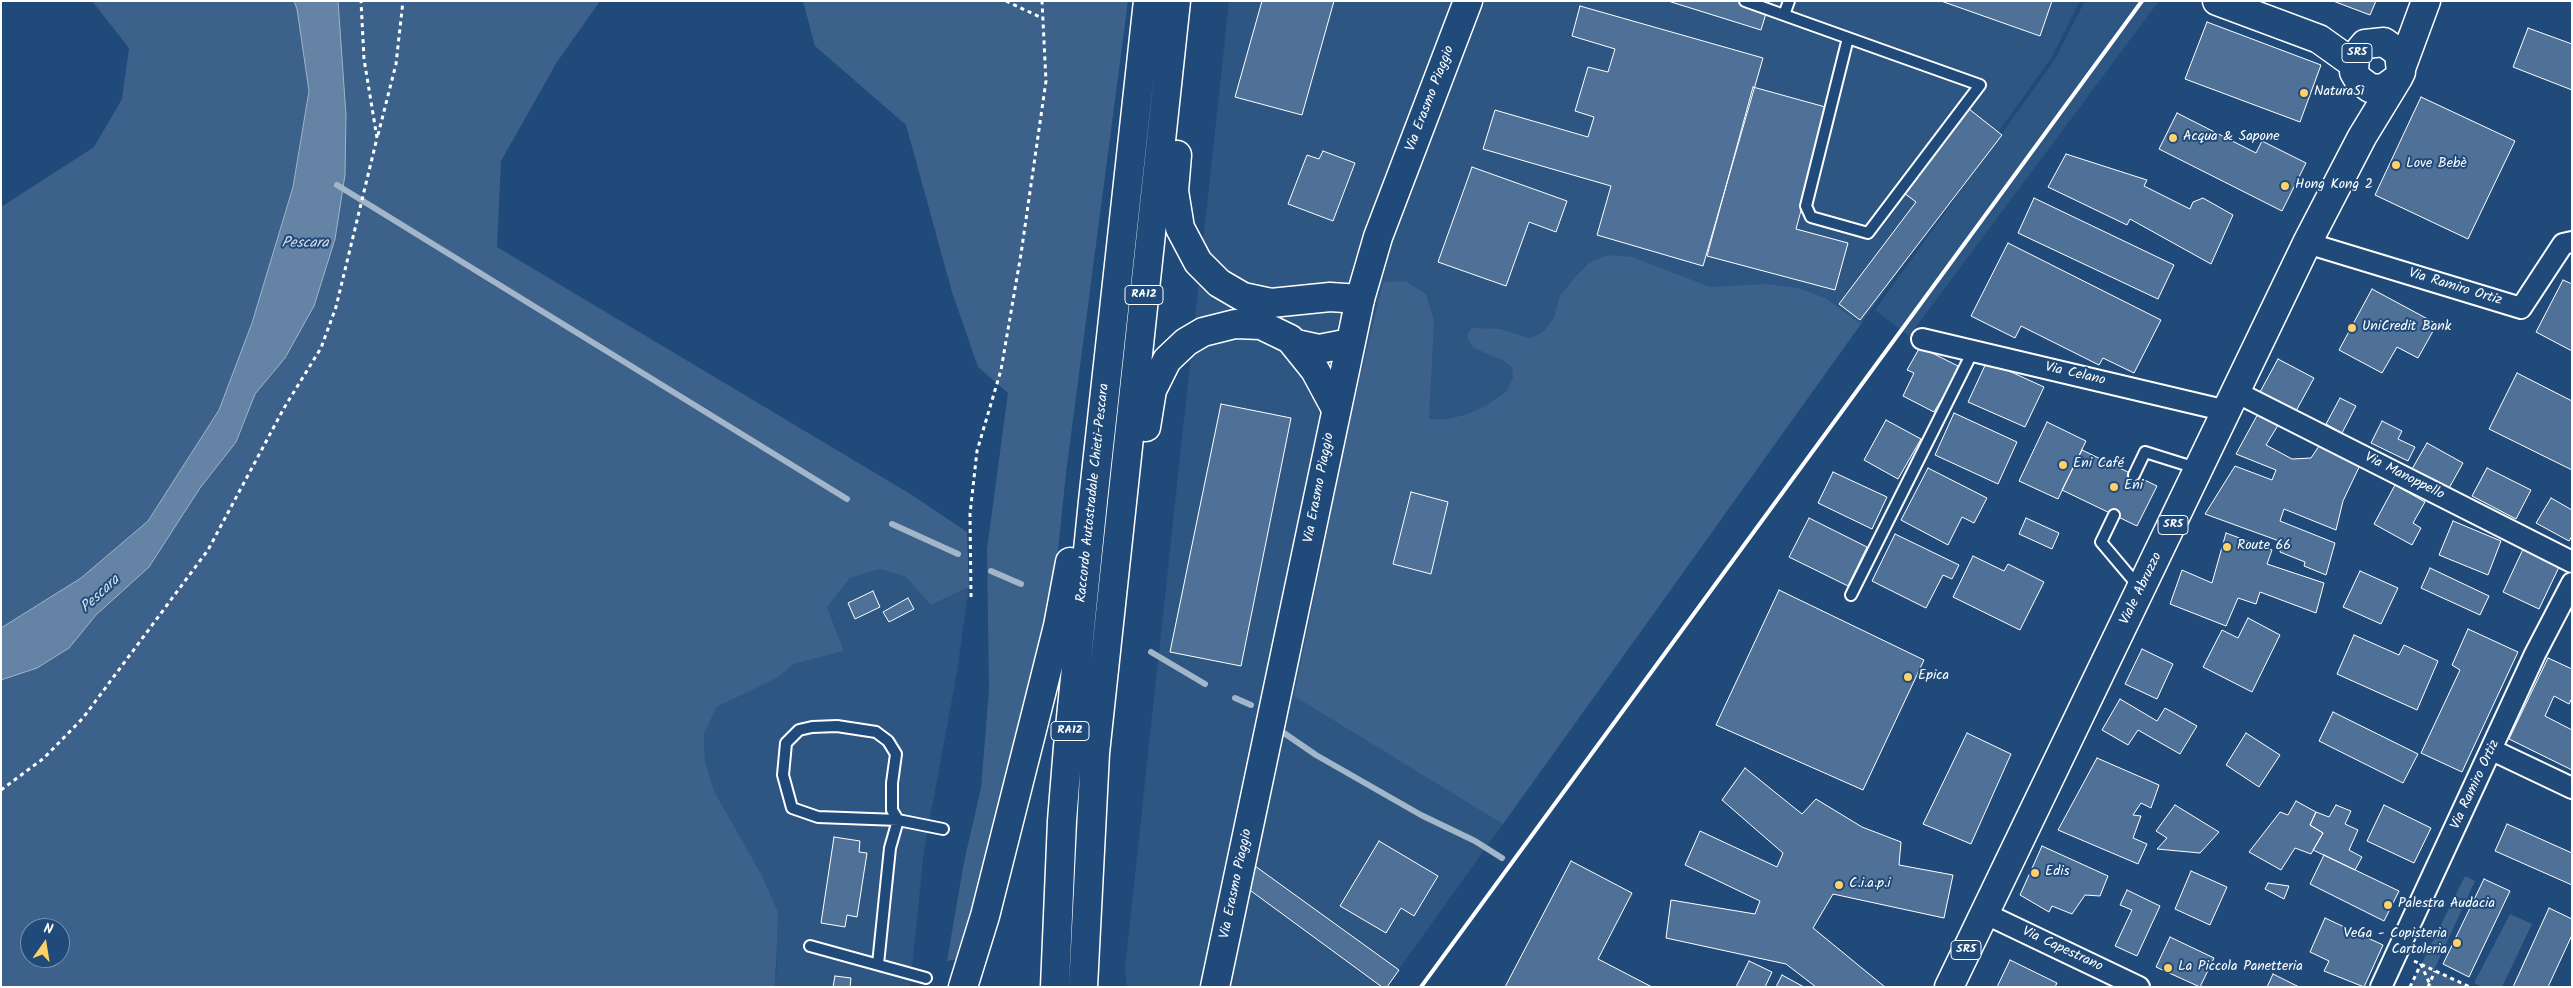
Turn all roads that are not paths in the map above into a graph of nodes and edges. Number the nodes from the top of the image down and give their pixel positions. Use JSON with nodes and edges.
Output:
{"nodes":[{"id":1,"x":1148,"y":1,"type":"edge"},
{"id":2,"x":1176,"y":1,"type":"edge"},
{"id":3,"x":1468,"y":1,"type":"edge"},
{"id":4,"x":1745,"y":1,"type":"edge"},
{"id":5,"x":1789,"y":1,"type":"edge"},
{"id":6,"x":2217,"y":1,"type":"edge"},
{"id":7,"x":2423,"y":7,"type":"edge"},
{"id":8,"x":1784,"y":15,"type":"junction"},
{"id":9,"x":1848,"y":38,"type":"junction"},
{"id":10,"x":1170,"y":53,"type":"junction"},
{"id":11,"x":2367,"y":59,"type":"junction"},
{"id":12,"x":2400,"y":72,"type":"junction"},
{"id":13,"x":2362,"y":137,"type":"junction"},
{"id":14,"x":2572,"y":242,"type":"edge"},
{"id":15,"x":2307,"y":243,"type":"junction"},
{"id":16,"x":1360,"y":299,"type":"junction"},
{"id":17,"x":1922,"y":339,"type":"dead end"},
{"id":18,"x":1350,"y":343,"type":"junction"},
{"id":19,"x":1296,"y":344,"type":"junction"},
{"id":20,"x":1973,"y":351,"type":"junction"},
{"id":21,"x":2232,"y":401,"type":"junction"},
{"id":22,"x":1336,"y":409,"type":"junction"},
{"id":23,"x":2199,"y":469,"type":"junction"},
{"id":24,"x":2134,"y":475,"type":"dead end"},
{"id":25,"x":1096,"y":476,"type":"junction"},
{"id":26,"x":2114,"y":515,"type":"dead end"},
{"id":27,"x":1118,"y":536,"type":"junction"},
{"id":28,"x":2572,"y":562,"type":"edge"},
{"id":29,"x":2572,"y":583,"type":"edge"},
{"id":30,"x":2141,"y":590,"type":"junction"},
{"id":31,"x":1851,"y":595,"type":"dead end"},
{"id":32,"x":2492,"y":750,"type":"junction"},
{"id":33,"x":2572,"y":788,"type":"edge"},
{"id":34,"x":898,"y":820,"type":"junction"},
{"id":35,"x":943,"y":829,"type":"dead end"},
{"id":36,"x":1984,"y":913,"type":"junction"},
{"id":37,"x":810,"y":946,"type":"dead end"},
{"id":38,"x":878,"y":964,"type":"junction"},
{"id":39,"x":926,"y":978,"type":"dead end"},
{"id":40,"x":963,"y":987,"type":"edge"},
{"id":41,"x":1055,"y":987,"type":"edge"},
{"id":42,"x":1083,"y":987,"type":"edge"},
{"id":43,"x":1215,"y":987,"type":"edge"},
{"id":44,"x":1949,"y":987,"type":"edge"},
{"id":45,"x":2139,"y":987,"type":"edge"},
{"id":46,"x":2381,"y":987,"type":"edge"}],
"edges":[{"from":1,"to":25,"type":"main road","name":"Raccordo Autostradale Chieti-Pescara","number":"RA12"},
{"from":2,"to":10,"type":"main road","name":"Raccordo Autostradale Chieti-Pescara","number":"RA12"},
{"from":3,"to":16,"type":"main road","name":"Via Erasmo Piaggio"},
{"from":4,"to":8,"type":"lane"},
{"from":5,"to":8,"type":"lane"},
{"from":6,"to":11,"type":"main road"},
{"from":7,"to":11,"type":"main road","name":"Viale Abruzzo","number":"SR5"},
{"from":7,"to":12,"type":"main road","name":"Viale Abruzzo","number":"SR5"},
{"from":8,"to":9,"type":"lane"},
{"from":9,"to":9,"type":"lane"},
{"from":10,"to":16,"type":"main road"},
{"from":10,"to":27,"type":"main road","name":"Raccordo Autostradale Chieti-Pescara","number":"RA12"},
{"from":11,"to":12,"type":"main road","number":"SR5"},
{"from":11,"to":12,"type":"main road"},
{"from":11,"to":13,"type":"main road","name":"Viale Abruzzo","number":"SR5"},
{"from":12,"to":13,"type":"main road","name":"Viale Abruzzo","number":"SR5"},
{"from":13,"to":15,"type":"main road","name":"Viale Abruzzo","number":"SR5"},
{"from":14,"to":15,"type":"street","name":"Via Ramiro Ortiz"},
{"from":15,"to":21,"type":"main road","name":"Viale Abruzzo","number":"SR5"},
{"from":16,"to":18,"type":"main road","name":"Via Erasmo Piaggio"},
{"from":17,"to":20,"type":"street","name":"Via Celano"},
{"from":18,"to":19,"type":"main road"},
{"from":18,"to":22,"type":"main road","name":"Via Erasmo Piaggio"},
{"from":19,"to":22,"type":"main road"},
{"from":19,"to":27,"type":"main road"},
{"from":20,"to":21,"type":"street","name":"Via Celano"},
{"from":20,"to":31,"type":"lane"},
{"from":21,"to":23,"type":"main road","name":"Viale Abruzzo","number":"SR5"},
{"from":21,"to":28,"type":"street","name":"Via Manoppello"},
{"from":22,"to":43,"type":"main road","name":"Via Erasmo Piaggio"},
{"from":23,"to":24,"type":"lane"},
{"from":23,"to":30,"type":"main road","name":"Viale Abruzzo","number":"SR5"},
{"from":25,"to":40,"type":"main road"},
{"from":25,"to":41,"type":"main road","name":"Raccordo Autostradale Chieti-Pescara","number":"RA12"},
{"from":26,"to":30,"type":"lane"},
{"from":27,"to":42,"type":"main road","name":"Raccordo Autostradale Chieti-Pescara","number":"RA12"},
{"from":29,"to":32,"type":"street","name":"Via Ramiro Ortiz"},
{"from":30,"to":36,"type":"main road","name":"Viale Abruzzo","number":"SR5"},
{"from":32,"to":33,"type":"street"},
{"from":32,"to":46,"type":"street","name":"Via Ramiro Ortiz"},
{"from":34,"to":34,"type":"lane"},
{"from":34,"to":35,"type":"lane"},
{"from":34,"to":38,"type":"lane"},
{"from":36,"to":44,"type":"main road","name":"Viale Abruzzo","number":"SR5"},
{"from":36,"to":45,"type":"street","name":"Via Capestrano"},
{"from":37,"to":38,"type":"lane"},
{"from":38,"to":39,"type":"lane"}]}
